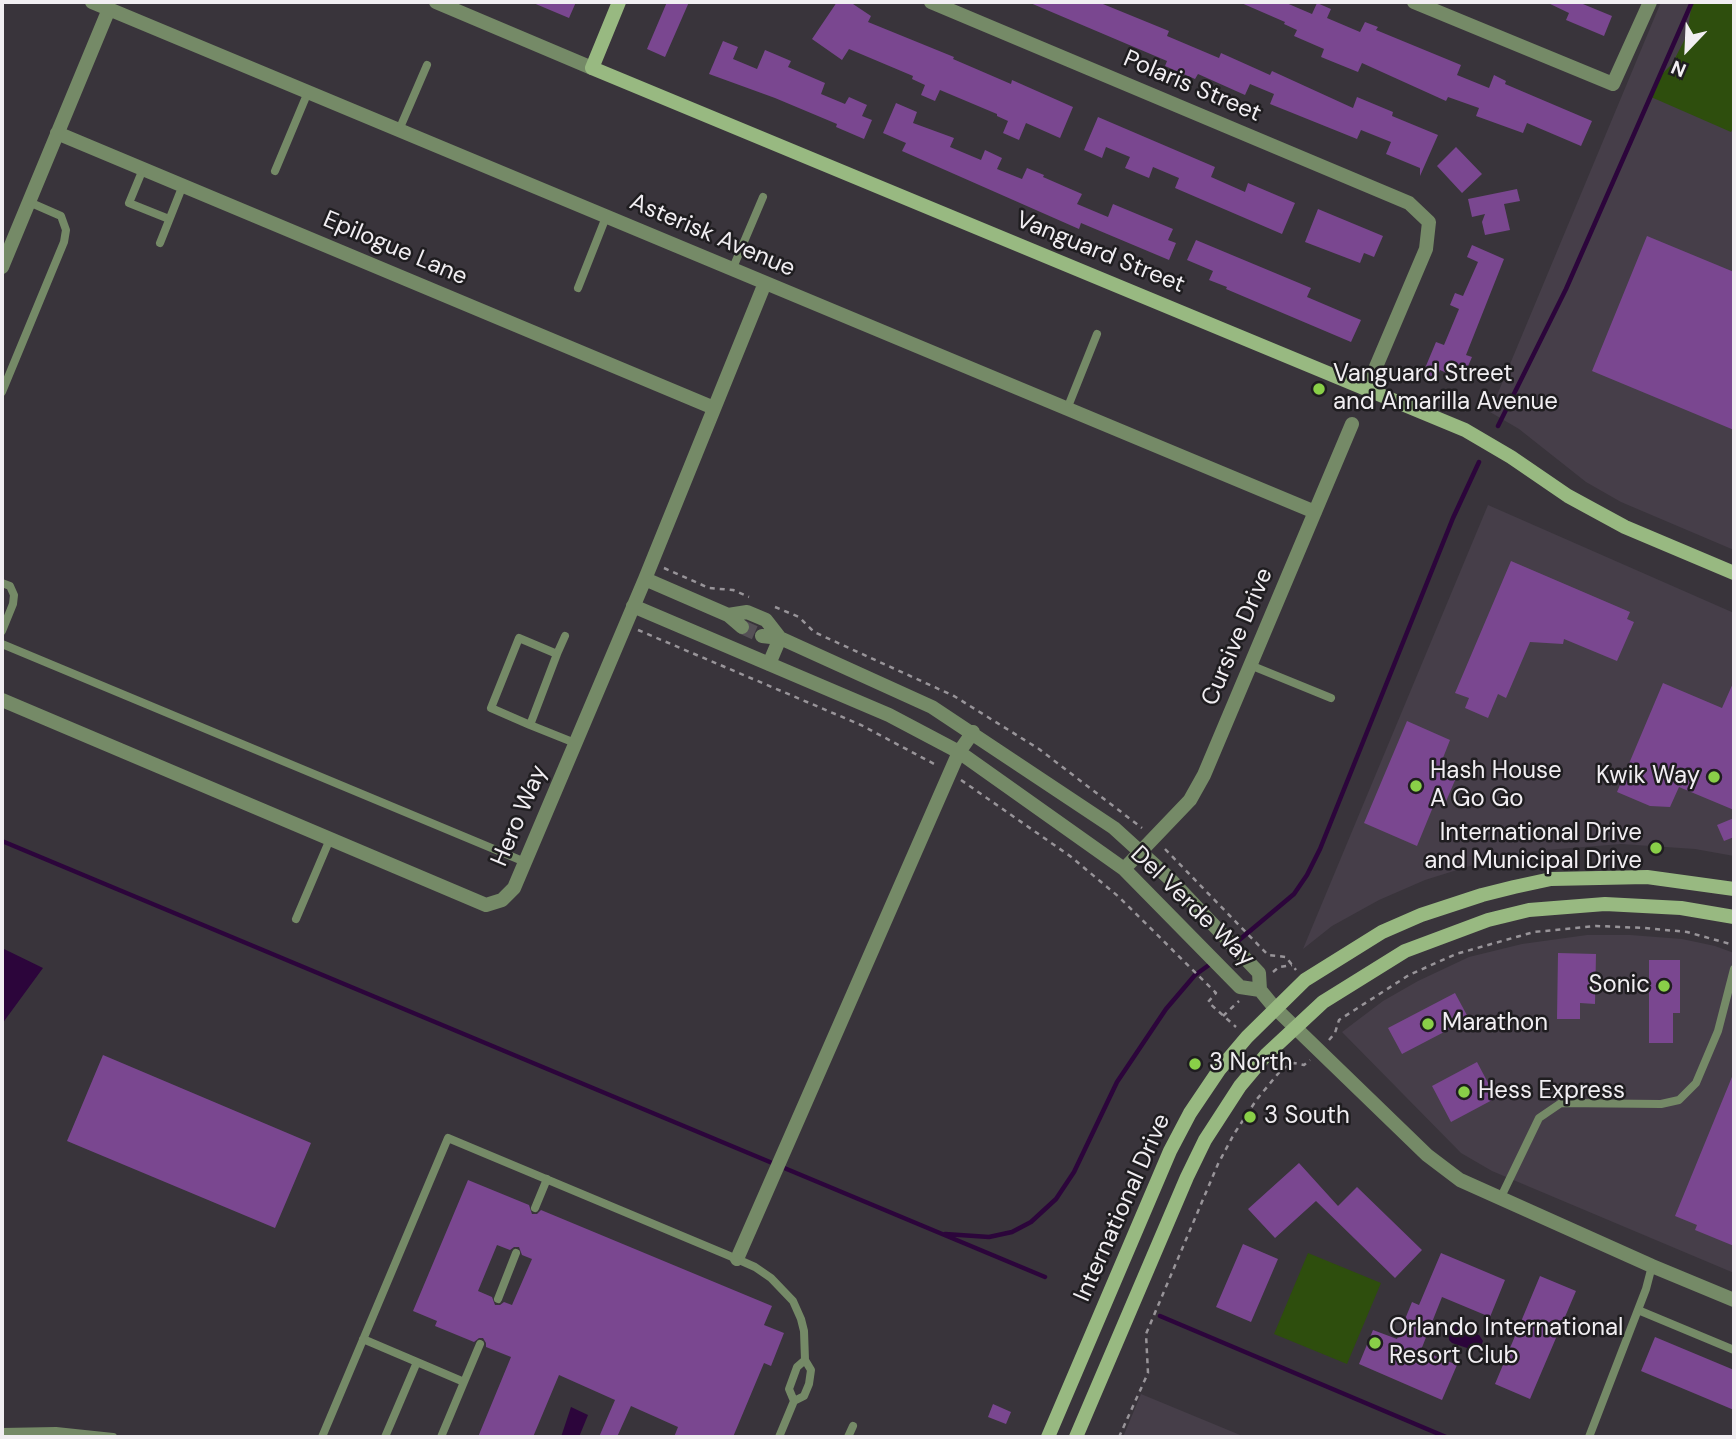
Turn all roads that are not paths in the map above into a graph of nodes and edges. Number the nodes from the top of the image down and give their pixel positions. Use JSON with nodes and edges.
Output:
{"nodes":[{"id":1,"x":92,"y":2,"type":"edge"},
{"id":2,"x":436,"y":2,"type":"edge"},
{"id":3,"x":619,"y":2,"type":"edge"},
{"id":4,"x":931,"y":2,"type":"edge"},
{"id":5,"x":1415,"y":2,"type":"edge"},
{"id":6,"x":1650,"y":2,"type":"edge"},
{"id":7,"x":109,"y":9,"type":"junction"},
{"id":8,"x":427,"y":65,"type":"dead end"},
{"id":9,"x":592,"y":68,"type":"junction"},
{"id":10,"x":308,"y":92,"type":"junction"},
{"id":11,"x":399,"y":130,"type":"junction"},
{"id":12,"x":57,"y":133,"type":"junction"},
{"id":13,"x":143,"y":169,"type":"junction"},
{"id":14,"x":275,"y":171,"type":"dead end"},
{"id":15,"x":183,"y":185,"type":"junction"},
{"id":16,"x":764,"y":197,"type":"dead end"},
{"id":17,"x":29,"y":202,"type":"junction"},
{"id":18,"x":607,"y":217,"type":"junction"},
{"id":19,"x":169,"y":219,"type":"junction"},
{"id":20,"x":160,"y":243,"type":"dead end"},
{"id":21,"x":2,"y":267,"type":"edge"},
{"id":22,"x":732,"y":270,"type":"junction"},
{"id":23,"x":765,"y":283,"type":"junction"},
{"id":24,"x":578,"y":288,"type":"dead end"},
{"id":25,"x":1097,"y":334,"type":"dead end"},
{"id":26,"x":1367,"y":388,"type":"junction"},
{"id":27,"x":2,"y":391,"type":"edge"},
{"id":28,"x":714,"y":408,"type":"junction"},
{"id":29,"x":1067,"y":409,"type":"junction"},
{"id":30,"x":1352,"y":425,"type":"dead end"},
{"id":31,"x":1315,"y":513,"type":"junction"},
{"id":32,"x":1734,"y":573,"type":"edge"},
{"id":33,"x":645,"y":579,"type":"junction"},
{"id":34,"x":2,"y":583,"type":"edge"},
{"id":35,"x":634,"y":606,"type":"junction"},
{"id":36,"x":729,"y":615,"type":"junction"},
{"id":37,"x":742,"y":627,"type":"tunnel mouth"},
{"id":38,"x":2,"y":631,"type":"edge"},
{"id":39,"x":565,"y":636,"type":"dead end"},
{"id":40,"x":762,"y":636,"type":"tunnel mouth"},
{"id":41,"x":780,"y":638,"type":"junction"},
{"id":42,"x":2,"y":644,"type":"edge"},
{"id":43,"x":558,"y":654,"type":"junction"},
{"id":44,"x":769,"y":664,"type":"junction"},
{"id":45,"x":1250,"y":665,"type":"junction"},
{"id":46,"x":1331,"y":698,"type":"dead end"},
{"id":47,"x":2,"y":700,"type":"edge"},
{"id":48,"x":530,"y":725,"type":"junction"},
{"id":49,"x":973,"y":732,"type":"junction"},
{"id":50,"x":575,"y":743,"type":"junction"},
{"id":51,"x":959,"y":752,"type":"junction"},
{"id":52,"x":330,"y":839,"type":"junction"},
{"id":53,"x":1141,"y":852,"type":"junction"},
{"id":54,"x":525,"y":862,"type":"junction"},
{"id":55,"x":1124,"y":869,"type":"junction"},
{"id":56,"x":1734,"y":889,"type":"edge"},
{"id":57,"x":1734,"y":917,"type":"edge"},
{"id":58,"x":296,"y":919,"type":"dead end"},
{"id":59,"x":1734,"y":969,"type":"edge"},
{"id":60,"x":1260,"y":990,"type":"junction"},
{"id":61,"x":1274,"y":1007,"type":"junction"},
{"id":62,"x":1294,"y":1027,"type":"junction"},
{"id":63,"x":547,"y":1179,"type":"junction"},
{"id":64,"x":1500,"y":1199,"type":"junction"},
{"id":65,"x":535,"y":1208,"type":"dead end"},
{"id":66,"x":516,"y":1253,"type":"dead end"},
{"id":67,"x":737,"y":1259,"type":"junction"},
{"id":68,"x":1652,"y":1266,"type":"junction"},
{"id":69,"x":498,"y":1299,"type":"dead end"},
{"id":70,"x":1734,"y":1300,"type":"edge"},
{"id":71,"x":1638,"y":1310,"type":"junction"},
{"id":72,"x":363,"y":1339,"type":"junction"},
{"id":73,"x":480,"y":1344,"type":"dead end"},
{"id":74,"x":1734,"y":1350,"type":"edge"},
{"id":75,"x":805,"y":1360,"type":"junction"},
{"id":76,"x":417,"y":1362,"type":"junction"},
{"id":77,"x":464,"y":1382,"type":"junction"},
{"id":78,"x":794,"y":1401,"type":"junction"},
{"id":79,"x":853,"y":1426,"type":"dead end"},
{"id":80,"x":2,"y":1432,"type":"edge"},
{"id":81,"x":113,"y":1437,"type":"edge"},
{"id":82,"x":321,"y":1437,"type":"edge"},
{"id":83,"x":385,"y":1437,"type":"edge"},
{"id":84,"x":441,"y":1437,"type":"edge"},
{"id":85,"x":779,"y":1437,"type":"edge"},
{"id":86,"x":848,"y":1437,"type":"edge"},
{"id":87,"x":1048,"y":1437,"type":"edge"},
{"id":88,"x":1076,"y":1437,"type":"edge"},
{"id":89,"x":1589,"y":1437,"type":"edge"}],
"edges":[{"from":1,"to":7,"type":"street","name":"Asterisk Avenue"},
{"from":2,"to":9,"type":"street","name":"Vanguard Street"},
{"from":3,"to":9,"type":"street"},
{"from":4,"to":26,"type":"street","name":"Polaris Street"},
{"from":5,"to":6,"type":"street"},
{"from":7,"to":10,"type":"street","name":"Asterisk Avenue"},
{"from":7,"to":12,"type":"street"},
{"from":8,"to":11,"type":"lane"},
{"from":9,"to":26,"type":"street","name":"Vanguard Street"},
{"from":10,"to":11,"type":"street","name":"Asterisk Avenue"},
{"from":10,"to":14,"type":"lane"},
{"from":11,"to":18,"type":"street","name":"Asterisk Avenue"},
{"from":12,"to":13,"type":"street","name":"Epilogue Lane"},
{"from":12,"to":17,"type":"street"},
{"from":13,"to":15,"type":"street","name":"Epilogue Lane"},
{"from":13,"to":19,"type":"lane"},
{"from":15,"to":19,"type":"lane"},
{"from":15,"to":28,"type":"street","name":"Epilogue Lane"},
{"from":16,"to":22,"type":"lane"},
{"from":17,"to":21,"type":"street"},
{"from":17,"to":27,"type":"lane"},
{"from":18,"to":22,"type":"street","name":"Asterisk Avenue"},
{"from":18,"to":24,"type":"lane"},
{"from":19,"to":20,"type":"lane"},
{"from":22,"to":23,"type":"street","name":"Asterisk Avenue"},
{"from":23,"to":28,"type":"street","name":"Hero Way"},
{"from":23,"to":29,"type":"street","name":"Asterisk Avenue"},
{"from":25,"to":29,"type":"lane"},
{"from":26,"to":32,"type":"street","name":"Vanguard Street"},
{"from":28,"to":33,"type":"street","name":"Hero Way"},
{"from":29,"to":31,"type":"street","name":"Asterisk Avenue"},
{"from":30,"to":31,"type":"street","name":"Cursive Drive"},
{"from":31,"to":45,"type":"street","name":"Cursive Drive"},
{"from":33,"to":35,"type":"street","name":"Hero Way"},
{"from":33,"to":36,"type":"street","name":"Del Verde Way"},
{"from":34,"to":38,"type":"lane"},
{"from":35,"to":44,"type":"street","name":"Del Verde Way"},
{"from":35,"to":50,"type":"street","name":"Hero Way"},
{"from":36,"to":37,"type":"street","name":"Del Verde Way"},
{"from":36,"to":41,"type":"street","name":"Del Verde Way"},
{"from":39,"to":43,"type":"lane"},
{"from":40,"to":41,"type":"street","name":"Del Verde Way"},
{"from":41,"to":44,"type":"street"},
{"from":41,"to":49,"type":"street","name":"Del Verde Way"},
{"from":42,"to":54,"type":"lane"},
{"from":43,"to":48,"type":"lane"},
{"from":43,"to":48,"type":"lane"},
{"from":44,"to":51,"type":"street","name":"Del Verde Way"},
{"from":45,"to":46,"type":"lane"},
{"from":45,"to":53,"type":"street","name":"Cursive Drive"},
{"from":47,"to":52,"type":"street","name":"Hero Way"},
{"from":48,"to":50,"type":"lane"},
{"from":49,"to":51,"type":"street"},
{"from":49,"to":53,"type":"street","name":"Del Verde Way"},
{"from":50,"to":54,"type":"street","name":"Hero Way"},
{"from":51,"to":55,"type":"street","name":"Del Verde Way"},
{"from":51,"to":67,"type":"street"},
{"from":52,"to":54,"type":"street","name":"Hero Way"},
{"from":52,"to":58,"type":"lane"},
{"from":53,"to":55,"type":"street","name":"Cursive Drive"},
{"from":53,"to":60,"type":"street","name":"Del Verde Way"},
{"from":55,"to":60,"type":"street","name":"Del Verde Way"},
{"from":56,"to":61,"type":"street","name":"International Drive"},
{"from":57,"to":62,"type":"street","name":"International Drive"},
{"from":59,"to":64,"type":"lane"},
{"from":60,"to":61,"type":"street"},
{"from":61,"to":62,"type":"street"},
{"from":61,"to":87,"type":"street","name":"International Drive"},
{"from":62,"to":64,"type":"street"},
{"from":62,"to":88,"type":"street","name":"International Drive"},
{"from":63,"to":65,"type":"lane"},
{"from":63,"to":67,"type":"lane"},
{"from":63,"to":72,"type":"lane"},
{"from":64,"to":68,"type":"street"},
{"from":66,"to":69,"type":"lane"},
{"from":67,"to":75,"type":"lane"},
{"from":68,"to":70,"type":"street"},
{"from":68,"to":71,"type":"lane"},
{"from":71,"to":74,"type":"lane"},
{"from":71,"to":89,"type":"lane"},
{"from":72,"to":76,"type":"lane"},
{"from":72,"to":82,"type":"lane"},
{"from":73,"to":77,"type":"lane"},
{"from":75,"to":78,"type":"lane"},
{"from":75,"to":78,"type":"lane"},
{"from":76,"to":77,"type":"lane"},
{"from":76,"to":83,"type":"lane"},
{"from":77,"to":84,"type":"lane"},
{"from":78,"to":85,"type":"lane"},
{"from":79,"to":86,"type":"lane"},
{"from":80,"to":81,"type":"lane"}]}
